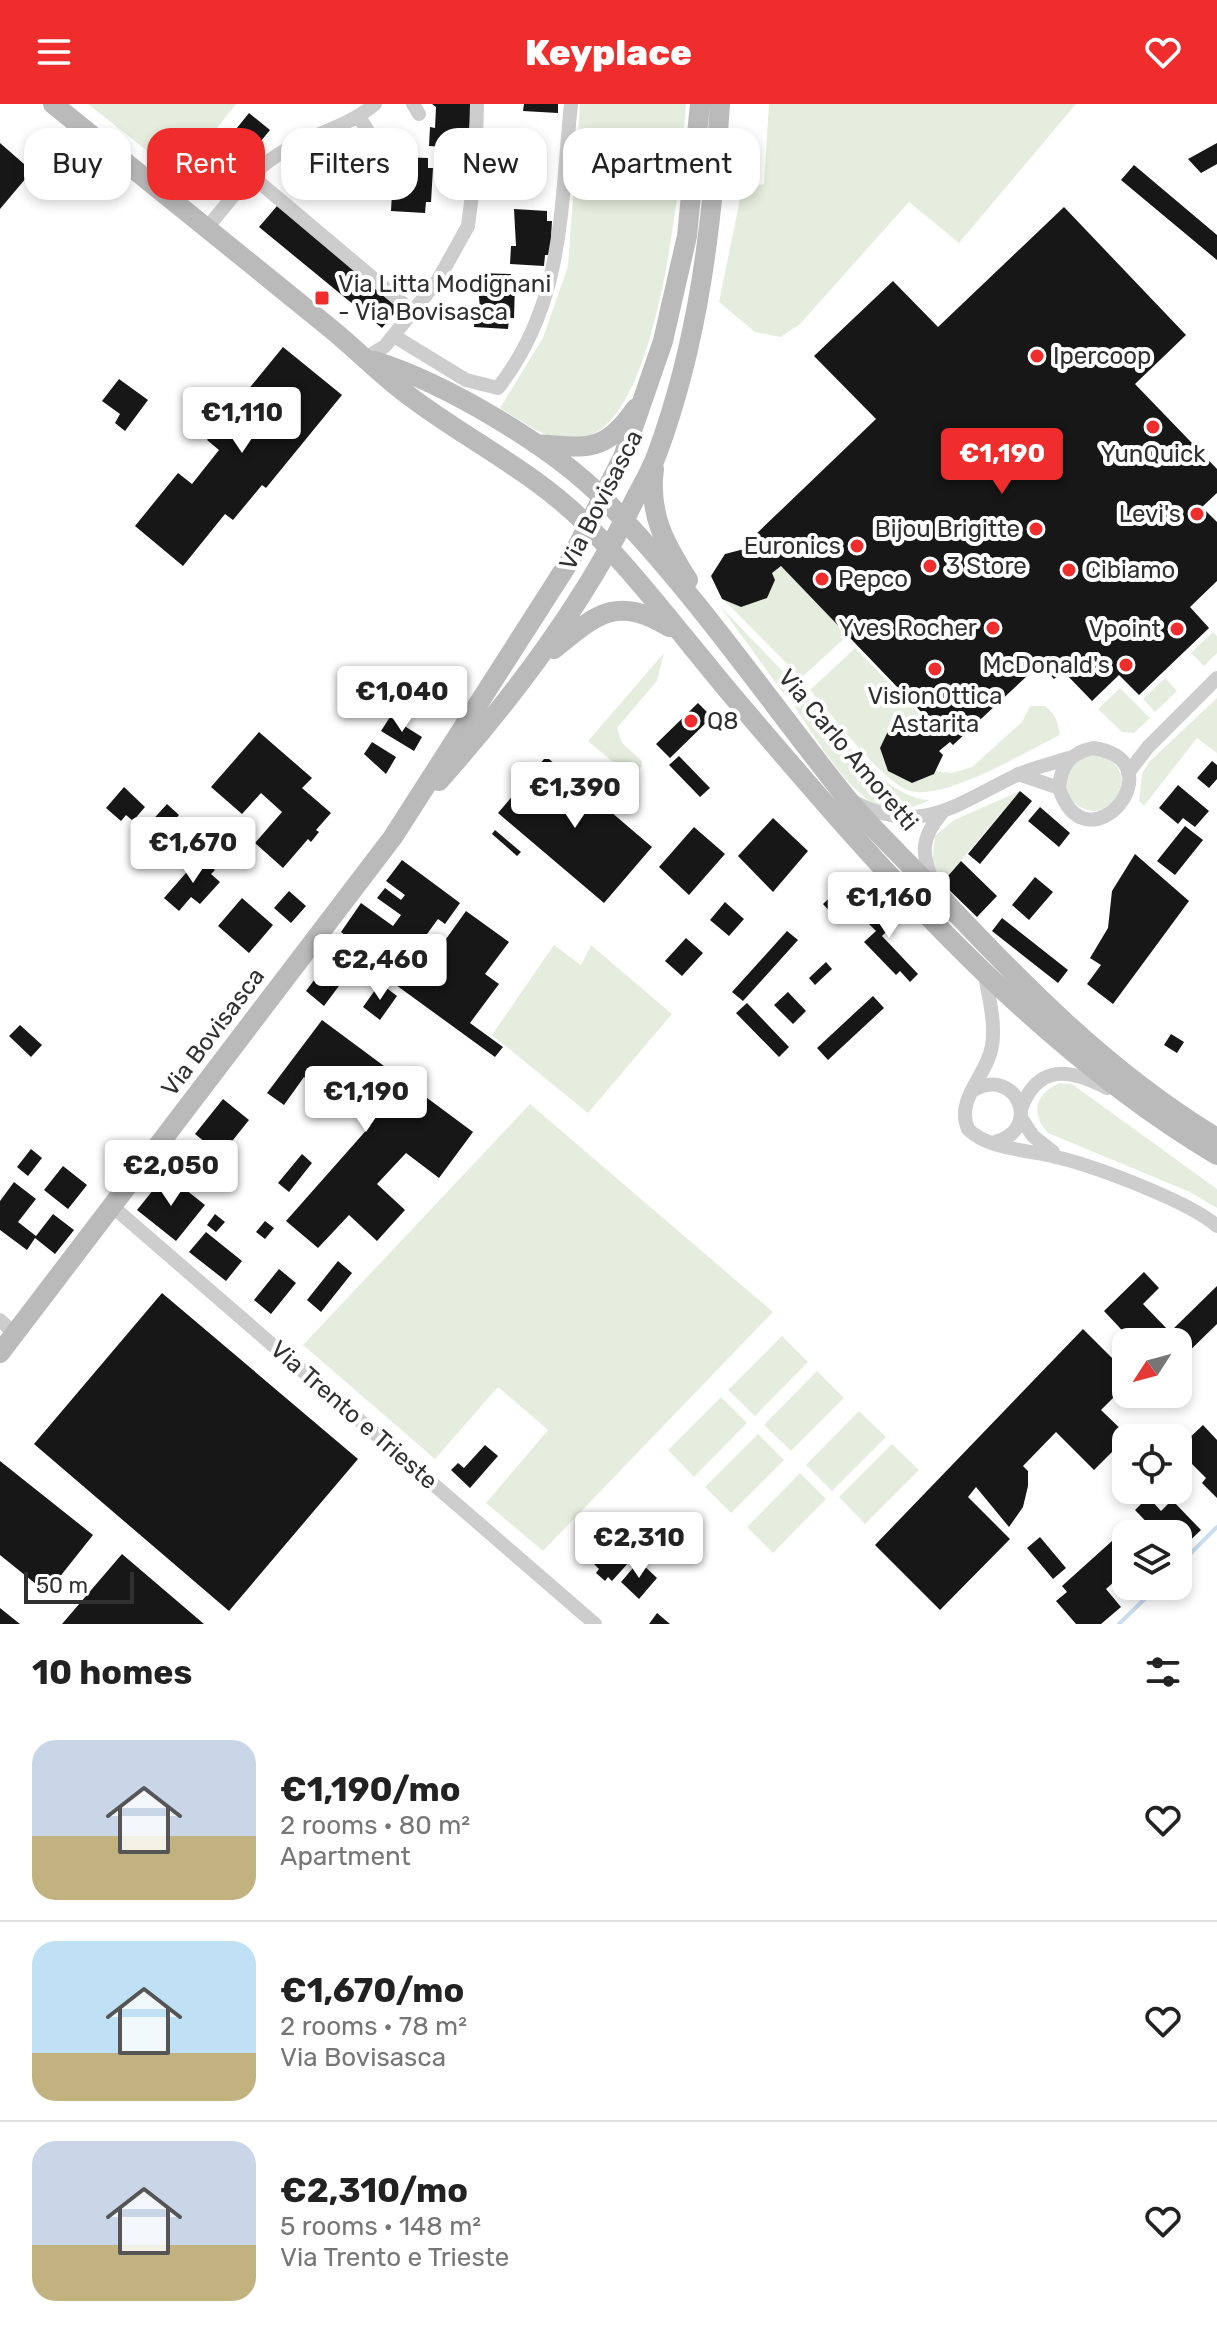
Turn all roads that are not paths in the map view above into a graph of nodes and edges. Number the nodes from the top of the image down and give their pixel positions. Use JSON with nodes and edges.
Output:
{"nodes":[{"id":1,"x":53,"y":104,"type":"edge"},
{"id":2,"x":375,"y":104,"type":"edge"},
{"id":3,"x":477,"y":104,"type":"edge"},
{"id":4,"x":571,"y":104,"type":"edge"},
{"id":5,"x":700,"y":104,"type":"edge"},
{"id":6,"x":720,"y":104,"type":"edge"},
{"id":7,"x":359,"y":117,"type":"junction"},
{"id":8,"x":366,"y":128,"type":"edge"},
{"id":9,"x":265,"y":166,"type":"edge"},
{"id":10,"x":265,"y":187,"type":"edge"},
{"id":11,"x":232,"y":200,"type":"edge"},
{"id":12,"x":207,"y":228,"type":"junction"},
{"id":13,"x":412,"y":311,"type":"junction"},
{"id":14,"x":394,"y":336,"type":"junction"},
{"id":15,"x":366,"y":358,"type":"junction"},
{"id":16,"x":648,"y":390,"type":"junction"},
{"id":17,"x":536,"y":444,"type":"junction"},
{"id":18,"x":656,"y":458,"type":"junction"},
{"id":19,"x":604,"y":499,"type":"junction"},
{"id":20,"x":624,"y":521,"type":"junction"},
{"id":21,"x":589,"y":527,"type":"junction"},
{"id":22,"x":609,"y":550,"type":"junction"},
{"id":23,"x":680,"y":633,"type":"junction"},
{"id":24,"x":733,"y":651,"type":"junction"},
{"id":25,"x":535,"y":664,"type":"junction"},
{"id":26,"x":1217,"y":678,"type":"edge"},
{"id":27,"x":1148,"y":747,"type":"junction"},
{"id":28,"x":1118,"y":757,"type":"junction"},
{"id":29,"x":1069,"y":758,"type":"junction"},
{"id":30,"x":1128,"y":773,"type":"junction"},
{"id":31,"x":1018,"y":774,"type":"junction"},
{"id":32,"x":1059,"y":788,"type":"junction"},
{"id":33,"x":848,"y":799,"type":"junction"},
{"id":34,"x":942,"y":813,"type":"junction"},
{"id":35,"x":407,"y":817,"type":"junction"},
{"id":36,"x":938,"y":894,"type":"junction"},
{"id":37,"x":984,"y":969,"type":"junction"},
{"id":38,"x":974,"y":1090,"type":"junction"},
{"id":39,"x":1136,"y":1103,"type":"junction"},
{"id":40,"x":1021,"y":1113,"type":"junction"},
{"id":41,"x":1217,"y":1138,"type":"edge"},
{"id":42,"x":994,"y":1142,"type":"junction"},
{"id":43,"x":1217,"y":1155,"type":"edge"},
{"id":44,"x":1064,"y":1159,"type":"junction"},
{"id":45,"x":112,"y":1206,"type":"junction"},
{"id":46,"x":1217,"y":1226,"type":"edge"},
{"id":47,"x":8,"y":1327,"type":"edge"},
{"id":48,"x":0,"y":1353,"type":"edge"},
{"id":49,"x":595,"y":1624,"type":"edge"}],
"edges":[{"from":1,"to":12,"type":"street","name":"Via Carlo Amoretti"},
{"from":2,"to":7,"type":"street"},
{"from":3,"to":13,"type":"street"},
{"from":4,"to":14,"type":"street"},
{"from":5,"to":16,"type":"street","name":"Via Bovisasca"},
{"from":6,"to":18,"type":"street","name":"Via Bovisasca"},
{"from":7,"to":8,"type":"street"},
{"from":7,"to":9,"type":"street"},
{"from":10,"to":13,"type":"street"},
{"from":11,"to":12,"type":"street"},
{"from":12,"to":15,"type":"street","name":"Via Carlo Amoretti"},
{"from":13,"to":14,"type":"street"},
{"from":14,"to":15,"type":"street"},
{"from":15,"to":17,"type":"street","name":"Via Carlo Amoretti"},
{"from":15,"to":21,"type":"street","name":"Via Carlo Amoretti"},
{"from":16,"to":17,"type":"street"},
{"from":16,"to":19,"type":"street","name":"Via Bovisasca"},
{"from":17,"to":19,"type":"street","name":"Via Carlo Amoretti"},
{"from":18,"to":20,"type":"street","name":"Via Bovisasca"},
{"from":18,"to":24,"type":"street"},
{"from":19,"to":20,"type":"street","name":"Via Carlo Amoretti"},
{"from":19,"to":21,"type":"street","name":"Via Bovisasca"},
{"from":20,"to":22,"type":"street","name":"Via Bovisasca"},
{"from":20,"to":24,"type":"street","name":"Via Carlo Amoretti"},
{"from":21,"to":22,"type":"street","name":"Via Carlo Amoretti"},
{"from":21,"to":35,"type":"street","name":"Via Bovisasca"},
{"from":22,"to":23,"type":"street","name":"Via Carlo Amoretti"},
{"from":22,"to":25,"type":"street","name":"Via Bovisasca"},
{"from":23,"to":25,"type":"street"},
{"from":23,"to":37,"type":"street","name":"Via Carlo Amoretti"},
{"from":24,"to":33,"type":"street","name":"Via Carlo Amoretti"},
{"from":25,"to":35,"type":"street","name":"Via Bovisasca"},
{"from":26,"to":27,"type":"street"},
{"from":27,"to":28,"type":"street"},
{"from":27,"to":30,"type":"street"},
{"from":28,"to":29,"type":"street"},
{"from":28,"to":30,"type":"street"},
{"from":29,"to":31,"type":"street"},
{"from":29,"to":32,"type":"street"},
{"from":30,"to":32,"type":"street"},
{"from":31,"to":32,"type":"street"},
{"from":31,"to":34,"type":"street"},
{"from":33,"to":34,"type":"street"},
{"from":33,"to":36,"type":"street","name":"Via Carlo Amoretti"},
{"from":34,"to":36,"type":"street"},
{"from":35,"to":45,"type":"street","name":"Via Bovisasca"},
{"from":36,"to":41,"type":"street","name":"Via Carlo Amoretti"},
{"from":37,"to":38,"type":"street"},
{"from":37,"to":39,"type":"street","name":"Via Carlo Amoretti"},
{"from":38,"to":40,"type":"street"},
{"from":38,"to":42,"type":"street"},
{"from":39,"to":40,"type":"street","name":"Via Carlo Amoretti"},
{"from":39,"to":43,"type":"street","name":"Via Carlo Amoretti"},
{"from":40,"to":42,"type":"street","name":"Via Carlo Amoretti"},
{"from":40,"to":44,"type":"street"},
{"from":42,"to":44,"type":"street"},
{"from":44,"to":46,"type":"street"},
{"from":45,"to":47,"type":"street","name":"Via Bovisasca"},
{"from":45,"to":49,"type":"street","name":"Via Trento e Trieste"},
{"from":47,"to":48,"type":"street","name":"Via Bovisasca"}]}
